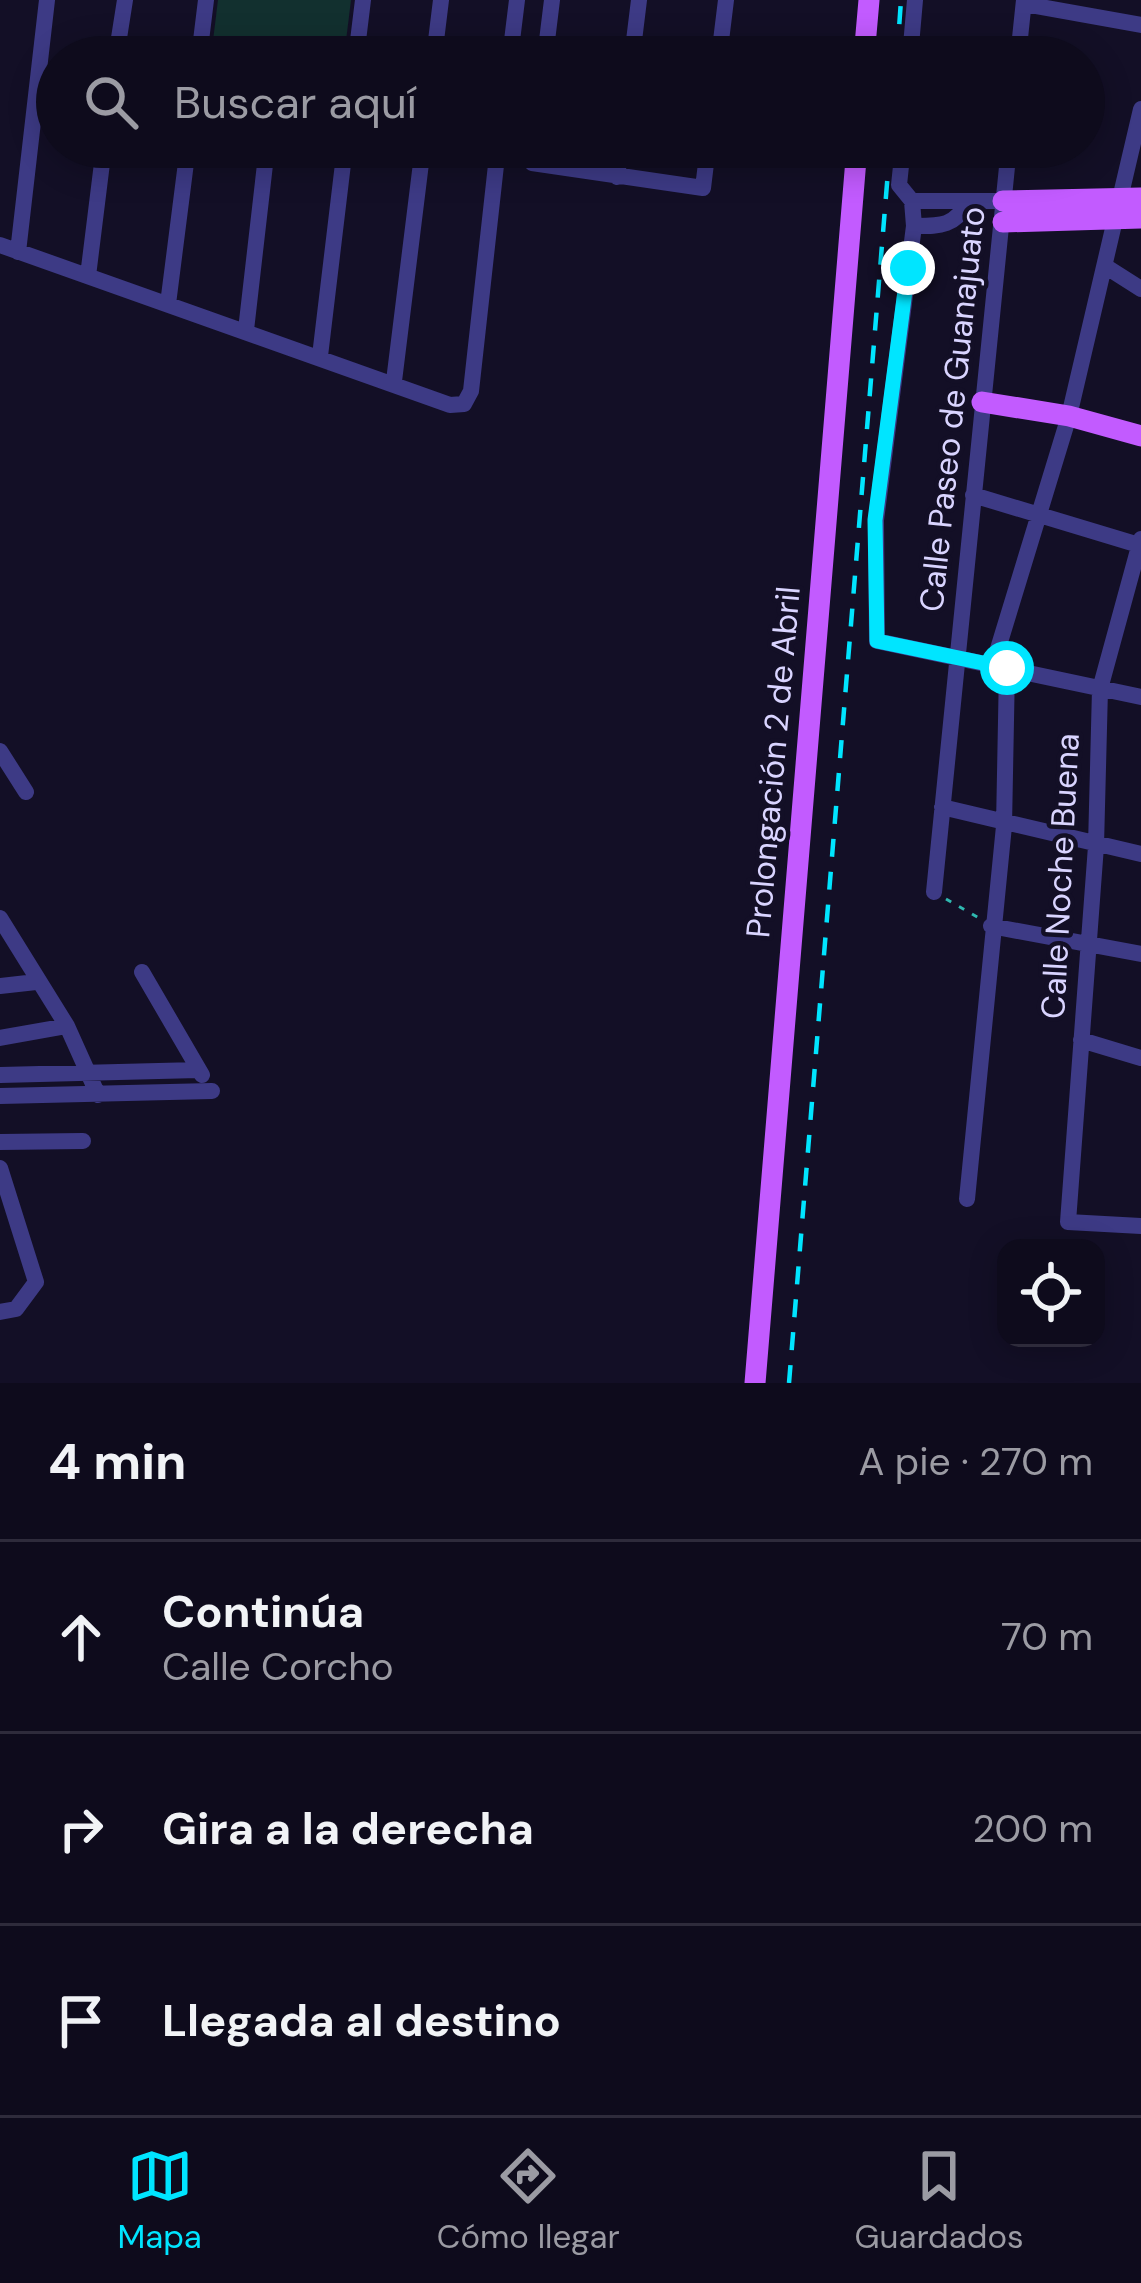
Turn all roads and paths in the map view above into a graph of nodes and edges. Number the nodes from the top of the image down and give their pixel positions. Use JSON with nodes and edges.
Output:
{"nodes":[{"id":1,"x":47,"y":0,"type":"edge"},
{"id":2,"x":124,"y":0,"type":"edge"},
{"id":3,"x":206,"y":0,"type":"edge"},
{"id":4,"x":363,"y":0,"type":"edge"},
{"id":5,"x":441,"y":0,"type":"edge"},
{"id":6,"x":517,"y":0,"type":"edge"},
{"id":7,"x":552,"y":0,"type":"edge"},
{"id":8,"x":639,"y":0,"type":"edge"},
{"id":9,"x":726,"y":0,"type":"edge"},
{"id":10,"x":869,"y":0,"type":"edge"},
{"id":11,"x":914,"y":0,"type":"edge"},
{"id":12,"x":1024,"y":2,"type":"edge"},
{"id":13,"x":1141,"y":26,"type":"edge"},
{"id":14,"x":43,"y":36,"type":"edge"},
{"id":15,"x":119,"y":36,"type":"edge"},
{"id":16,"x":202,"y":36,"type":"edge"},
{"id":17,"x":359,"y":36,"type":"edge"},
{"id":18,"x":437,"y":36,"type":"edge"},
{"id":19,"x":513,"y":36,"type":"edge"},
{"id":20,"x":548,"y":36,"type":"edge"},
{"id":21,"x":635,"y":36,"type":"edge"},
{"id":22,"x":722,"y":36,"type":"edge"},
{"id":23,"x":866,"y":36,"type":"edge"},
{"id":24,"x":911,"y":36,"type":"edge"},
{"id":25,"x":1020,"y":36,"type":"edge"},
{"id":26,"x":36,"y":90,"type":"edge"},
{"id":27,"x":1141,"y":109,"type":"edge"},
{"id":28,"x":101,"y":168,"type":"edge"},
{"id":29,"x":185,"y":168,"type":"edge"},
{"id":30,"x":265,"y":168,"type":"edge"},
{"id":31,"x":342,"y":168,"type":"edge"},
{"id":32,"x":420,"y":168,"type":"edge"},
{"id":33,"x":497,"y":168,"type":"edge"},
{"id":34,"x":583,"y":168,"type":"edge"},
{"id":35,"x":618,"y":168,"type":"edge"},
{"id":36,"x":705,"y":168,"type":"edge"},
{"id":37,"x":855,"y":168,"type":"edge"},
{"id":38,"x":901,"y":168,"type":"edge"},
{"id":39,"x":1007,"y":168,"type":"edge"},
{"id":40,"x":617,"y":177,"type":"junction"},
{"id":41,"x":912,"y":201,"type":"junction"},
{"id":42,"x":968,"y":202,"type":"junction"},
{"id":43,"x":1130,"y":209,"type":"edge"},
{"id":44,"x":1003,"y":212,"type":"junction"},
{"id":45,"x":914,"y":226,"type":"junction"},
{"id":46,"x":6,"y":249,"type":"edge"},
{"id":47,"x":1108,"y":268,"type":"junction"},
{"id":48,"x":88,"y":276,"type":"junction"},
{"id":49,"x":1141,"y":290,"type":"edge"},
{"id":50,"x":169,"y":304,"type":"junction"},
{"id":51,"x":246,"y":330,"type":"junction"},
{"id":52,"x":320,"y":356,"type":"junction"},
{"id":53,"x":394,"y":381,"type":"junction"},
{"id":54,"x":982,"y":401,"type":"junction"},
{"id":55,"x":1069,"y":416,"type":"junction"},
{"id":56,"x":1141,"y":436,"type":"edge"},
{"id":57,"x":974,"y":495,"type":"junction"},
{"id":58,"x":1042,"y":514,"type":"junction"},
{"id":59,"x":1140,"y":542,"type":"edge"},
{"id":60,"x":958,"y":656,"type":"junction"},
{"id":61,"x":1000,"y":667,"type":"junction"},
{"id":62,"x":1100,"y":689,"type":"junction"},
{"id":63,"x":1141,"y":697,"type":"edge"},
{"id":64,"x":0,"y":751,"type":"edge"},
{"id":65,"x":26,"y":792,"type":"dead end"},
{"id":66,"x":942,"y":807,"type":"junction"},
{"id":67,"x":1004,"y":826,"type":"junction"},
{"id":68,"x":1096,"y":846,"type":"junction"},
{"id":69,"x":1141,"y":854,"type":"edge"},
{"id":70,"x":934,"y":892,"type":"joint"},
{"id":71,"x":991,"y":926,"type":"junction"},
{"id":72,"x":3,"y":927,"type":"edge"},
{"id":73,"x":1088,"y":944,"type":"junction"},
{"id":74,"x":1141,"y":954,"type":"edge"},
{"id":75,"x":142,"y":972,"type":"dead end"},
{"id":76,"x":36,"y":982,"type":"junction"},
{"id":77,"x":0,"y":986,"type":"edge"},
{"id":78,"x":68,"y":1026,"type":"junction"},
{"id":79,"x":0,"y":1039,"type":"edge"},
{"id":80,"x":1081,"y":1040,"type":"junction"},
{"id":81,"x":1141,"y":1058,"type":"edge"},
{"id":82,"x":198,"y":1070,"type":"junction"},
{"id":83,"x":93,"y":1073,"type":"junction"},
{"id":84,"x":0,"y":1075,"type":"edge"},
{"id":85,"x":98,"y":1095,"type":"junction"},
{"id":86,"x":0,"y":1096,"type":"edge"},
{"id":87,"x":0,"y":1142,"type":"edge"},
{"id":88,"x":83,"y":1142,"type":"dead end"},
{"id":89,"x":0,"y":1168,"type":"edge"},
{"id":90,"x":967,"y":1199,"type":"dead end"},
{"id":91,"x":1141,"y":1226,"type":"edge"},
{"id":92,"x":0,"y":1312,"type":"edge"},
{"id":93,"x":755,"y":1383,"type":"edge"}],
"edges":[{"from":1,"to":14,"type":"street"},
{"from":2,"to":15,"type":"street"},
{"from":3,"to":16,"type":"street"},
{"from":4,"to":17,"type":"street"},
{"from":5,"to":18,"type":"street"},
{"from":6,"to":19,"type":"street"},
{"from":7,"to":20,"type":"street"},
{"from":8,"to":21,"type":"street"},
{"from":9,"to":22,"type":"street"},
{"from":10,"to":23,"type":"main road"},
{"from":11,"to":24,"type":"street"},
{"from":12,"to":13,"type":"street"},
{"from":12,"to":25,"type":"street"},
{"from":26,"to":46,"type":"street"},
{"from":27,"to":43,"type":"street"},
{"from":28,"to":48,"type":"street"},
{"from":29,"to":50,"type":"street"},
{"from":30,"to":51,"type":"street"},
{"from":31,"to":52,"type":"street"},
{"from":32,"to":53,"type":"street"},
{"from":33,"to":53,"type":"street"},
{"from":34,"to":40,"type":"street"},
{"from":35,"to":40,"type":"street"},
{"from":36,"to":40,"type":"street"},
{"from":37,"to":93,"type":"main road","name":"Prolongación 2 de Abril"},
{"from":38,"to":41,"type":"street"},
{"from":39,"to":44,"type":"street","name":"Calle Paseo de Guanajuato"},
{"from":41,"to":42,"type":"street"},
{"from":41,"to":45,"type":"street"},
{"from":42,"to":44,"type":"street"},
{"from":42,"to":45,"type":"street"},
{"from":43,"to":44,"type":"main road"},
{"from":43,"to":47,"type":"street"},
{"from":44,"to":54,"type":"street","name":"Calle Paseo de Guanajuato"},
{"from":45,"to":60,"type":"street"},
{"from":46,"to":48,"type":"street"},
{"from":47,"to":49,"type":"street"},
{"from":47,"to":55,"type":"street"},
{"from":48,"to":50,"type":"street"},
{"from":50,"to":51,"type":"street"},
{"from":51,"to":52,"type":"street"},
{"from":52,"to":53,"type":"street"},
{"from":54,"to":55,"type":"main road"},
{"from":54,"to":57,"type":"street","name":"Calle Paseo de Guanajuato"},
{"from":55,"to":56,"type":"main road"},
{"from":55,"to":58,"type":"street"},
{"from":57,"to":58,"type":"street"},
{"from":57,"to":60,"type":"street","name":"Calle Paseo de Guanajuato"},
{"from":58,"to":59,"type":"street"},
{"from":58,"to":61,"type":"street"},
{"from":59,"to":62,"type":"street","name":"Calle Noche Buena"},
{"from":60,"to":61,"type":"street"},
{"from":60,"to":66,"type":"street","name":"Calle Paseo de Guanajuato"},
{"from":61,"to":62,"type":"street"},
{"from":61,"to":67,"type":"street"},
{"from":62,"to":63,"type":"street"},
{"from":62,"to":68,"type":"street","name":"Calle Noche Buena"},
{"from":64,"to":65,"type":"street"},
{"from":66,"to":67,"type":"street"},
{"from":66,"to":70,"type":"street","name":"Calle Paseo de Guanajuato"},
{"from":67,"to":68,"type":"street"},
{"from":67,"to":71,"type":"street"},
{"from":68,"to":69,"type":"street"},
{"from":68,"to":73,"type":"street","name":"Calle Noche Buena"},
{"from":70,"to":71,"type":"path"},
{"from":71,"to":73,"type":"street"},
{"from":71,"to":90,"type":"street"},
{"from":72,"to":76,"type":"street"},
{"from":73,"to":74,"type":"street"},
{"from":73,"to":80,"type":"street","name":"Calle Noche Buena"},
{"from":75,"to":82,"type":"street"},
{"from":76,"to":77,"type":"street"},
{"from":76,"to":78,"type":"street"},
{"from":78,"to":79,"type":"street"},
{"from":78,"to":83,"type":"street"},
{"from":80,"to":81,"type":"street"},
{"from":80,"to":91,"type":"street","name":"Calle Noche Buena"},
{"from":82,"to":83,"type":"street"},
{"from":82,"to":85,"type":"street"},
{"from":83,"to":84,"type":"street"},
{"from":83,"to":85,"type":"street"},
{"from":85,"to":86,"type":"street"},
{"from":87,"to":88,"type":"street"},
{"from":89,"to":92,"type":"street"}]}
